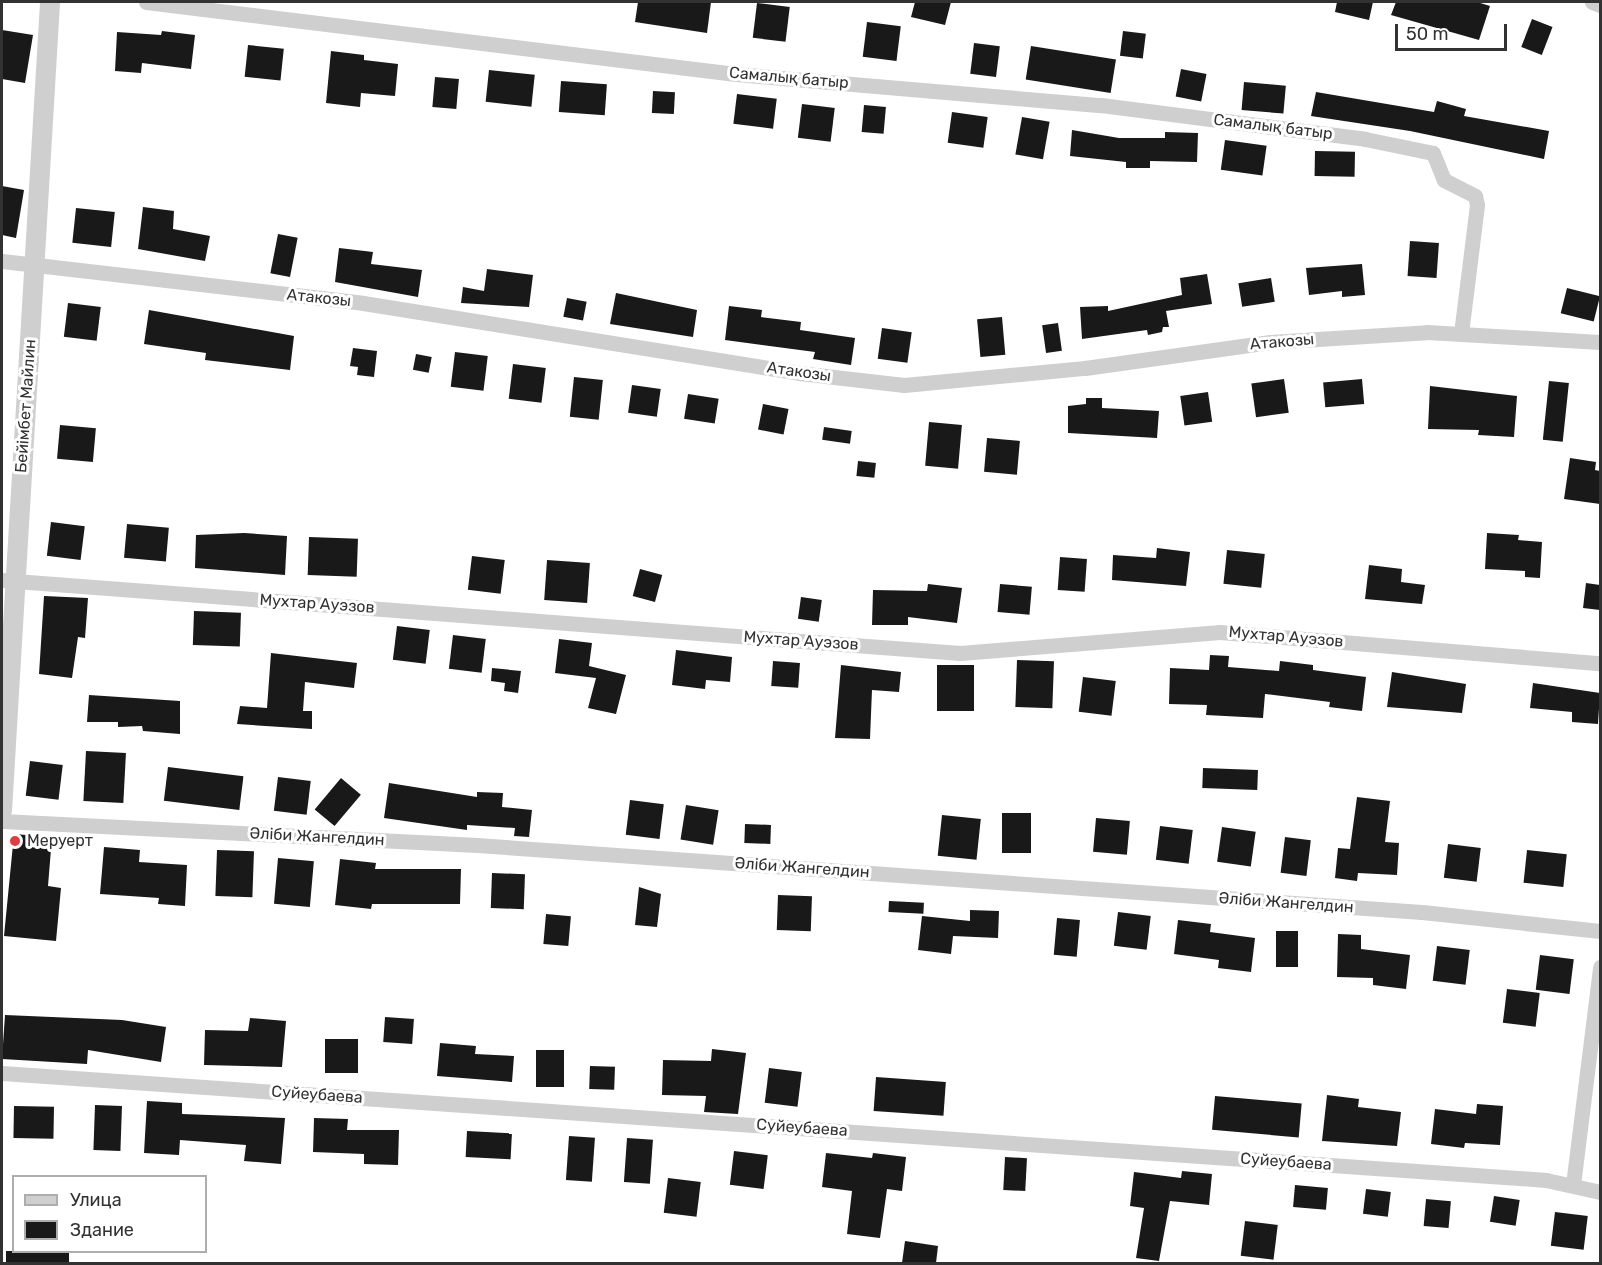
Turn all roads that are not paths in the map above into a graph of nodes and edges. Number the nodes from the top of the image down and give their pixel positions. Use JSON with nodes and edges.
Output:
{"nodes":[{"id":1,"x":50,"y":2,"type":"edge"},
{"id":2,"x":146,"y":2,"type":"edge"},
{"id":3,"x":1592,"y":2,"type":"edge"},
{"id":4,"x":1600,"y":5,"type":"edge"},
{"id":5,"x":2,"y":261,"type":"edge"},
{"id":6,"x":35,"y":265,"type":"junction"},
{"id":7,"x":1461,"y":333,"type":"junction"},
{"id":8,"x":1600,"y":342,"type":"edge"},
{"id":9,"x":8,"y":580,"type":"edge"},
{"id":10,"x":1600,"y":663,"type":"edge"},
{"id":11,"x":2,"y":811,"type":"edge"},
{"id":12,"x":2,"y":820,"type":"edge"},
{"id":13,"x":1600,"y":931,"type":"edge"},
{"id":14,"x":1600,"y":967,"type":"edge"},
{"id":15,"x":2,"y":1073,"type":"edge"},
{"id":16,"x":1573,"y":1185,"type":"junction"},
{"id":17,"x":1600,"y":1192,"type":"edge"}],
"edges":[{"from":1,"to":6,"type":"street","name":"Бейімбет Майлин"},
{"from":2,"to":7,"type":"street","name":"Самалық батыр"},
{"from":3,"to":4,"type":"street"},
{"from":5,"to":6,"type":"street","name":"Атакозы"},
{"from":6,"to":7,"type":"street","name":"Атакозы"},
{"from":6,"to":9,"type":"street","name":"Бейімбет Майлин"},
{"from":7,"to":8,"type":"street","name":"Атакозы"},
{"from":9,"to":10,"type":"street","name":"Мухтар Ауэзов"},
{"from":9,"to":11,"type":"street","name":"Бейімбет Майлин"},
{"from":12,"to":13,"type":"street","name":"Әліби Жангелдин"},
{"from":14,"to":16,"type":"street"},
{"from":15,"to":16,"type":"street","name":"Суйеубаева"},
{"from":16,"to":17,"type":"street","name":"Суйеубаева"}]}
